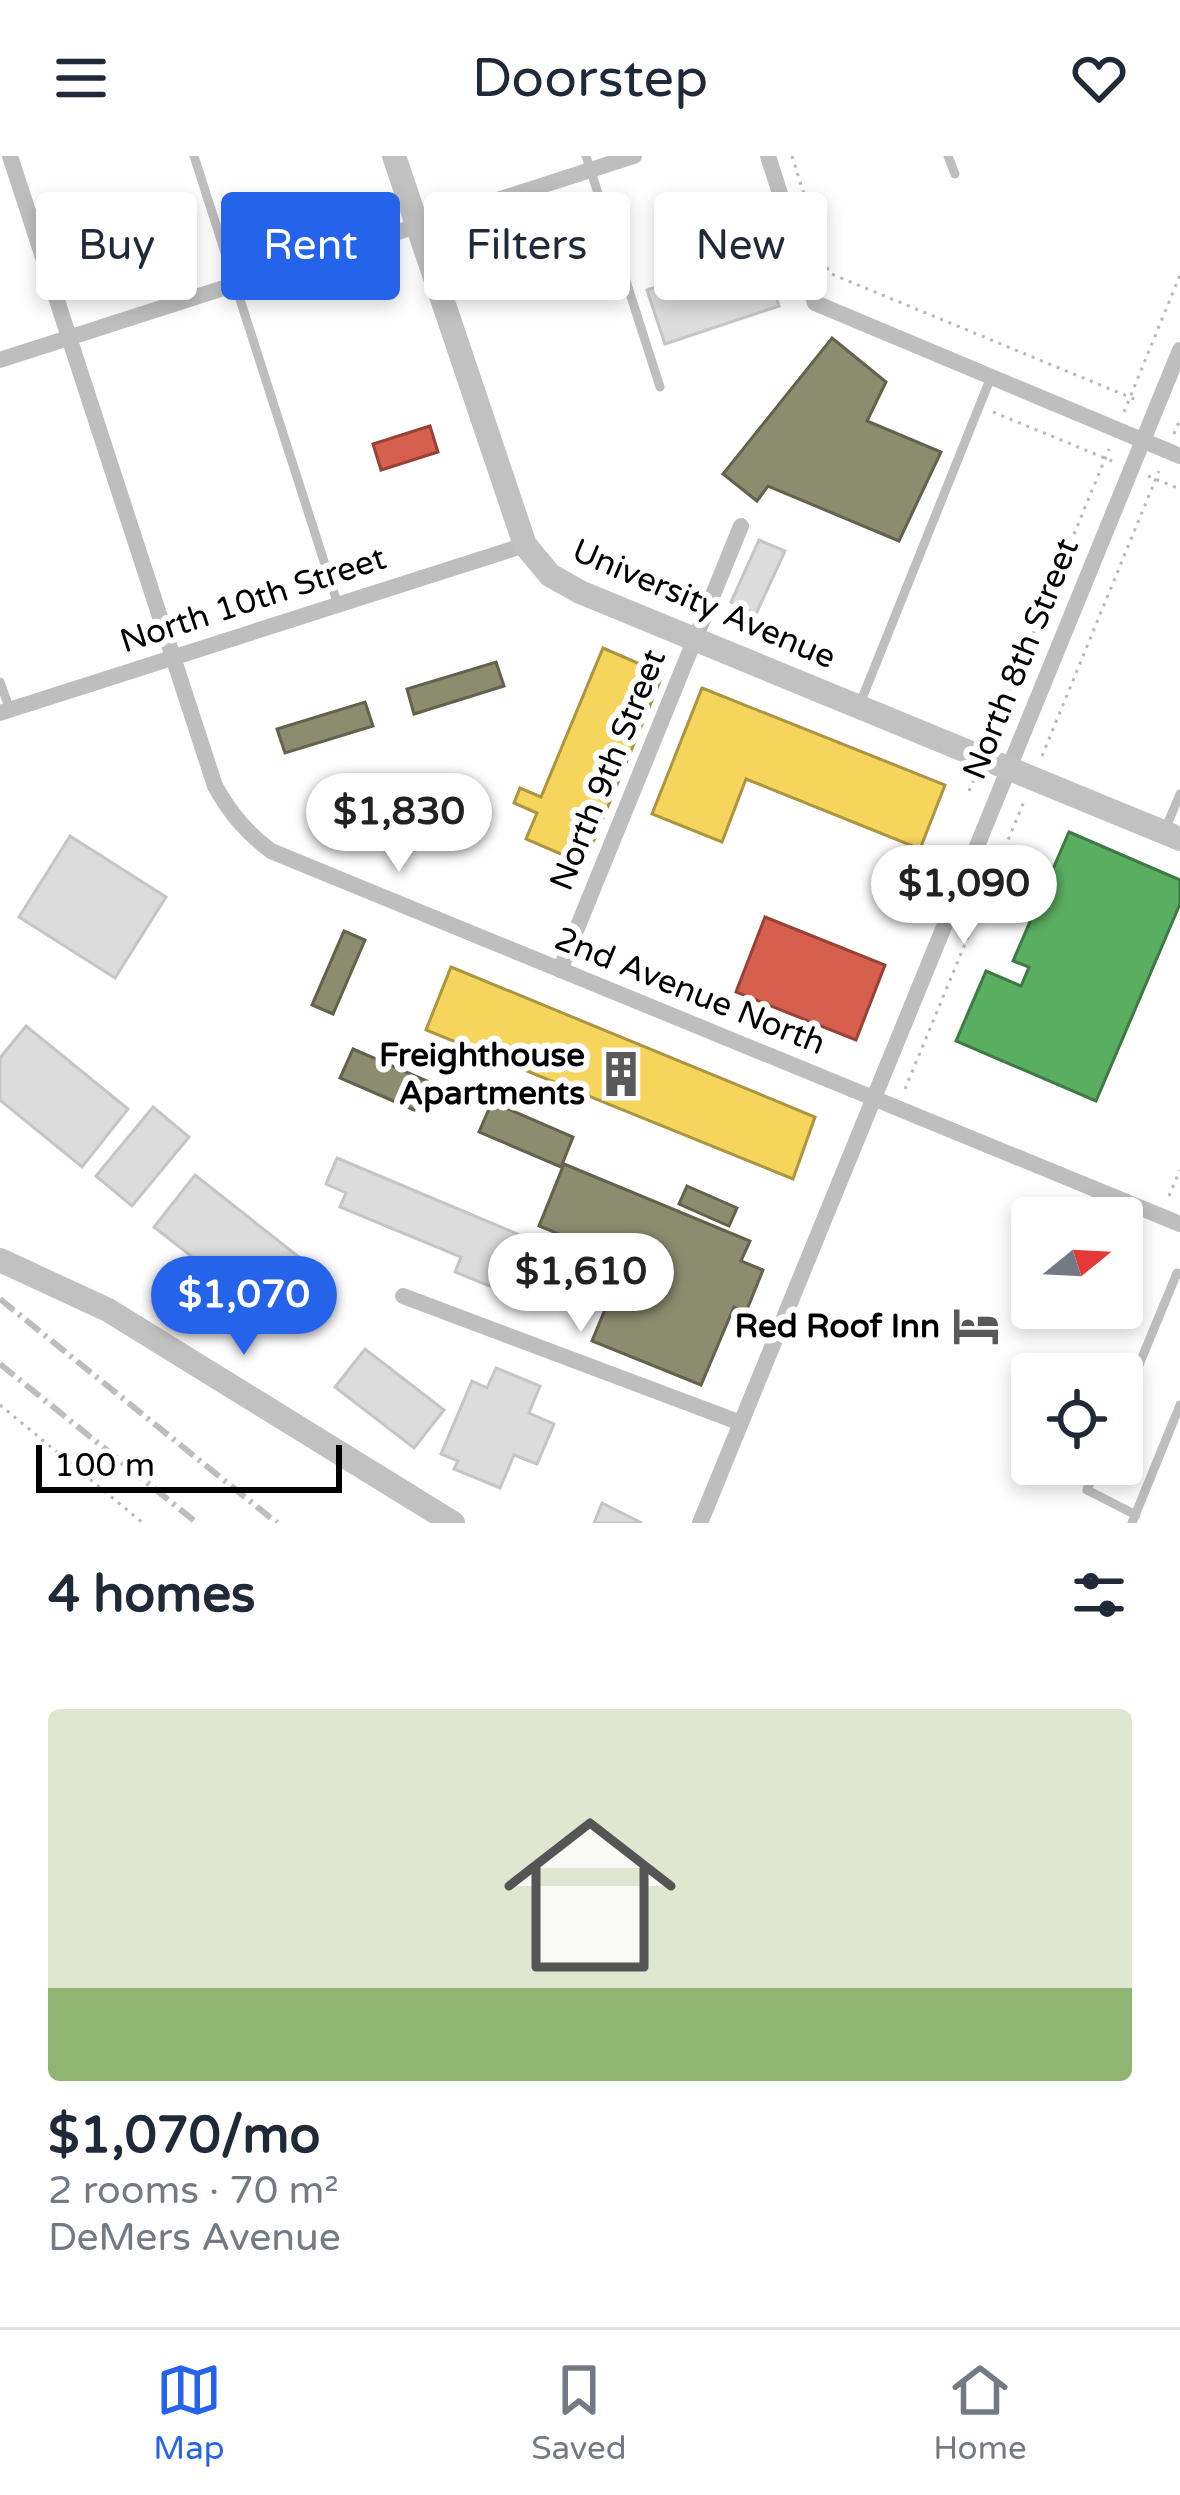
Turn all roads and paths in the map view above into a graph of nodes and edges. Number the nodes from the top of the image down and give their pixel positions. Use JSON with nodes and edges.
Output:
{"nodes":[{"id":1,"x":10,"y":156,"type":"edge"},
{"id":2,"x":194,"y":156,"type":"edge"},
{"id":3,"x":394,"y":156,"type":"edge"},
{"id":4,"x":634,"y":156,"type":"edge"},
{"id":5,"x":768,"y":156,"type":"edge"},
{"id":6,"x":792,"y":156,"type":"edge"},
{"id":7,"x":948,"y":156,"type":"edge"},
{"id":8,"x":588,"y":163,"type":"edge"},
{"id":9,"x":955,"y":174,"type":"dead end"},
{"id":10,"x":417,"y":226,"type":"junction"},
{"id":11,"x":400,"y":231,"type":"edge"},
{"id":12,"x":221,"y":242,"type":"edge"},
{"id":13,"x":1180,"y":275,"type":"edge"},
{"id":14,"x":221,"y":288,"type":"edge"},
{"id":15,"x":239,"y":300,"type":"edge"},
{"id":16,"x":68,"y":338,"type":"junction"},
{"id":17,"x":1180,"y":350,"type":"edge"},
{"id":18,"x":0,"y":360,"type":"edge"},
{"id":19,"x":991,"y":377,"type":"junction"},
{"id":20,"x":660,"y":387,"type":"dead end"},
{"id":21,"x":1130,"y":397,"type":"junction"},
{"id":22,"x":979,"y":406,"type":"junction"},
{"id":23,"x":1156,"y":407,"type":"junction"},
{"id":24,"x":1180,"y":417,"type":"edge"},
{"id":25,"x":1117,"y":430,"type":"junction"},
{"id":26,"x":1143,"y":441,"type":"junction"},
{"id":27,"x":1180,"y":456,"type":"edge"},
{"id":28,"x":1105,"y":458,"type":"junction"},
{"id":29,"x":1131,"y":469,"type":"junction"},
{"id":30,"x":1180,"y":489,"type":"edge"},
{"id":31,"x":741,"y":526,"type":"dead end"},
{"id":32,"x":525,"y":545,"type":"junction"},
{"id":33,"x":338,"y":604,"type":"junction"},
{"id":34,"x":692,"y":640,"type":"junction"},
{"id":35,"x":172,"y":658,"type":"junction"},
{"id":36,"x":0,"y":682,"type":"edge"},
{"id":37,"x":859,"y":706,"type":"junction"},
{"id":38,"x":5,"y":712,"type":"edge"},
{"id":39,"x":983,"y":757,"type":"junction"},
{"id":40,"x":1009,"y":767,"type":"junction"},
{"id":41,"x":969,"y":791,"type":"dead end"},
{"id":42,"x":1180,"y":794,"type":"edge"},
{"id":43,"x":1172,"y":836,"type":"edge"},
{"id":44,"x":560,"y":970,"type":"junction"},
{"id":45,"x":873,"y":1099,"type":"junction"},
{"id":46,"x":1180,"y":1225,"type":"edge"},
{"id":47,"x":0,"y":1260,"type":"edge"},
{"id":48,"x":1180,"y":1274,"type":"edge"},
{"id":49,"x":403,"y":1296,"type":"dead end"},
{"id":50,"x":1143,"y":1355,"type":"edge"},
{"id":51,"x":0,"y":1405,"type":"edge"},
{"id":52,"x":1180,"y":1406,"type":"edge"},
{"id":53,"x":740,"y":1423,"type":"junction"},
{"id":54,"x":1090,"y":1485,"type":"edge"},
{"id":55,"x":1134,"y":1519,"type":"edge"},
{"id":56,"x":143,"y":1523,"type":"edge"},
{"id":57,"x":453,"y":1523,"type":"edge"},
{"id":58,"x":700,"y":1523,"type":"edge"}],
"edges":[{"from":1,"to":16,"type":"street","name":"2nd Avenue North"},
{"from":2,"to":12,"type":"lane"},
{"from":3,"to":10,"type":"street","name":"University Avenue"},
{"from":4,"to":8,"type":"street"},
{"from":5,"to":19,"type":"street"},
{"from":6,"to":21,"type":"path"},
{"from":7,"to":9,"type":"lane"},
{"from":8,"to":10,"type":"street"},
{"from":8,"to":20,"type":"lane"},
{"from":10,"to":11,"type":"street"},
{"from":10,"to":32,"type":"street","name":"University Avenue"},
{"from":13,"to":21,"type":"path"},
{"from":14,"to":16,"type":"street"},
{"from":15,"to":33,"type":"lane"},
{"from":16,"to":18,"type":"street"},
{"from":16,"to":35,"type":"street","name":"2nd Avenue North"},
{"from":17,"to":23,"type":"street","name":"North 8th Street"},
{"from":19,"to":22,"type":"lane"},
{"from":19,"to":25,"type":"street"},
{"from":21,"to":23,"type":"path"},
{"from":21,"to":25,"type":"path"},
{"from":22,"to":28,"type":"path"},
{"from":22,"to":37,"type":"lane"},
{"from":23,"to":24,"type":"path"},
{"from":23,"to":26,"type":"street","name":"North 8th Street"},
{"from":25,"to":26,"type":"street"},
{"from":25,"to":28,"type":"path"},
{"from":26,"to":27,"type":"street"},
{"from":26,"to":29,"type":"street","name":"North 8th Street"},
{"from":28,"to":29,"type":"path"},
{"from":28,"to":39,"type":"path"},
{"from":29,"to":30,"type":"path"},
{"from":29,"to":40,"type":"street","name":"North 8th Street"},
{"from":31,"to":34,"type":"street","name":"North 9th Street"},
{"from":32,"to":33,"type":"street","name":"North 10th Street"},
{"from":32,"to":34,"type":"street","name":"University Avenue"},
{"from":33,"to":35,"type":"street","name":"North 10th Street"},
{"from":34,"to":37,"type":"street","name":"University Avenue"},
{"from":34,"to":44,"type":"street","name":"North 9th Street"},
{"from":35,"to":38,"type":"street","name":"North 10th Street"},
{"from":35,"to":44,"type":"street","name":"2nd Avenue North"},
{"from":36,"to":38,"type":"lane"},
{"from":37,"to":39,"type":"street","name":"University Avenue"},
{"from":39,"to":40,"type":"street","name":"University Avenue"},
{"from":39,"to":41,"type":"path"},
{"from":40,"to":43,"type":"street","name":"University Avenue"},
{"from":40,"to":45,"type":"street","name":"North 8th Street"},
{"from":42,"to":43,"type":"lane"},
{"from":44,"to":45,"type":"street","name":"2nd Avenue North"},
{"from":45,"to":46,"type":"street","name":"2nd Avenue North"},
{"from":45,"to":53,"type":"street","name":"North 8th Street"},
{"from":47,"to":57,"type":"street"},
{"from":48,"to":50,"type":"lane"},
{"from":49,"to":53,"type":"street"},
{"from":51,"to":56,"type":"path"},
{"from":52,"to":55,"type":"lane"},
{"from":53,"to":58,"type":"street","name":"North 8th Street"},
{"from":54,"to":55,"type":"lane"}]}
